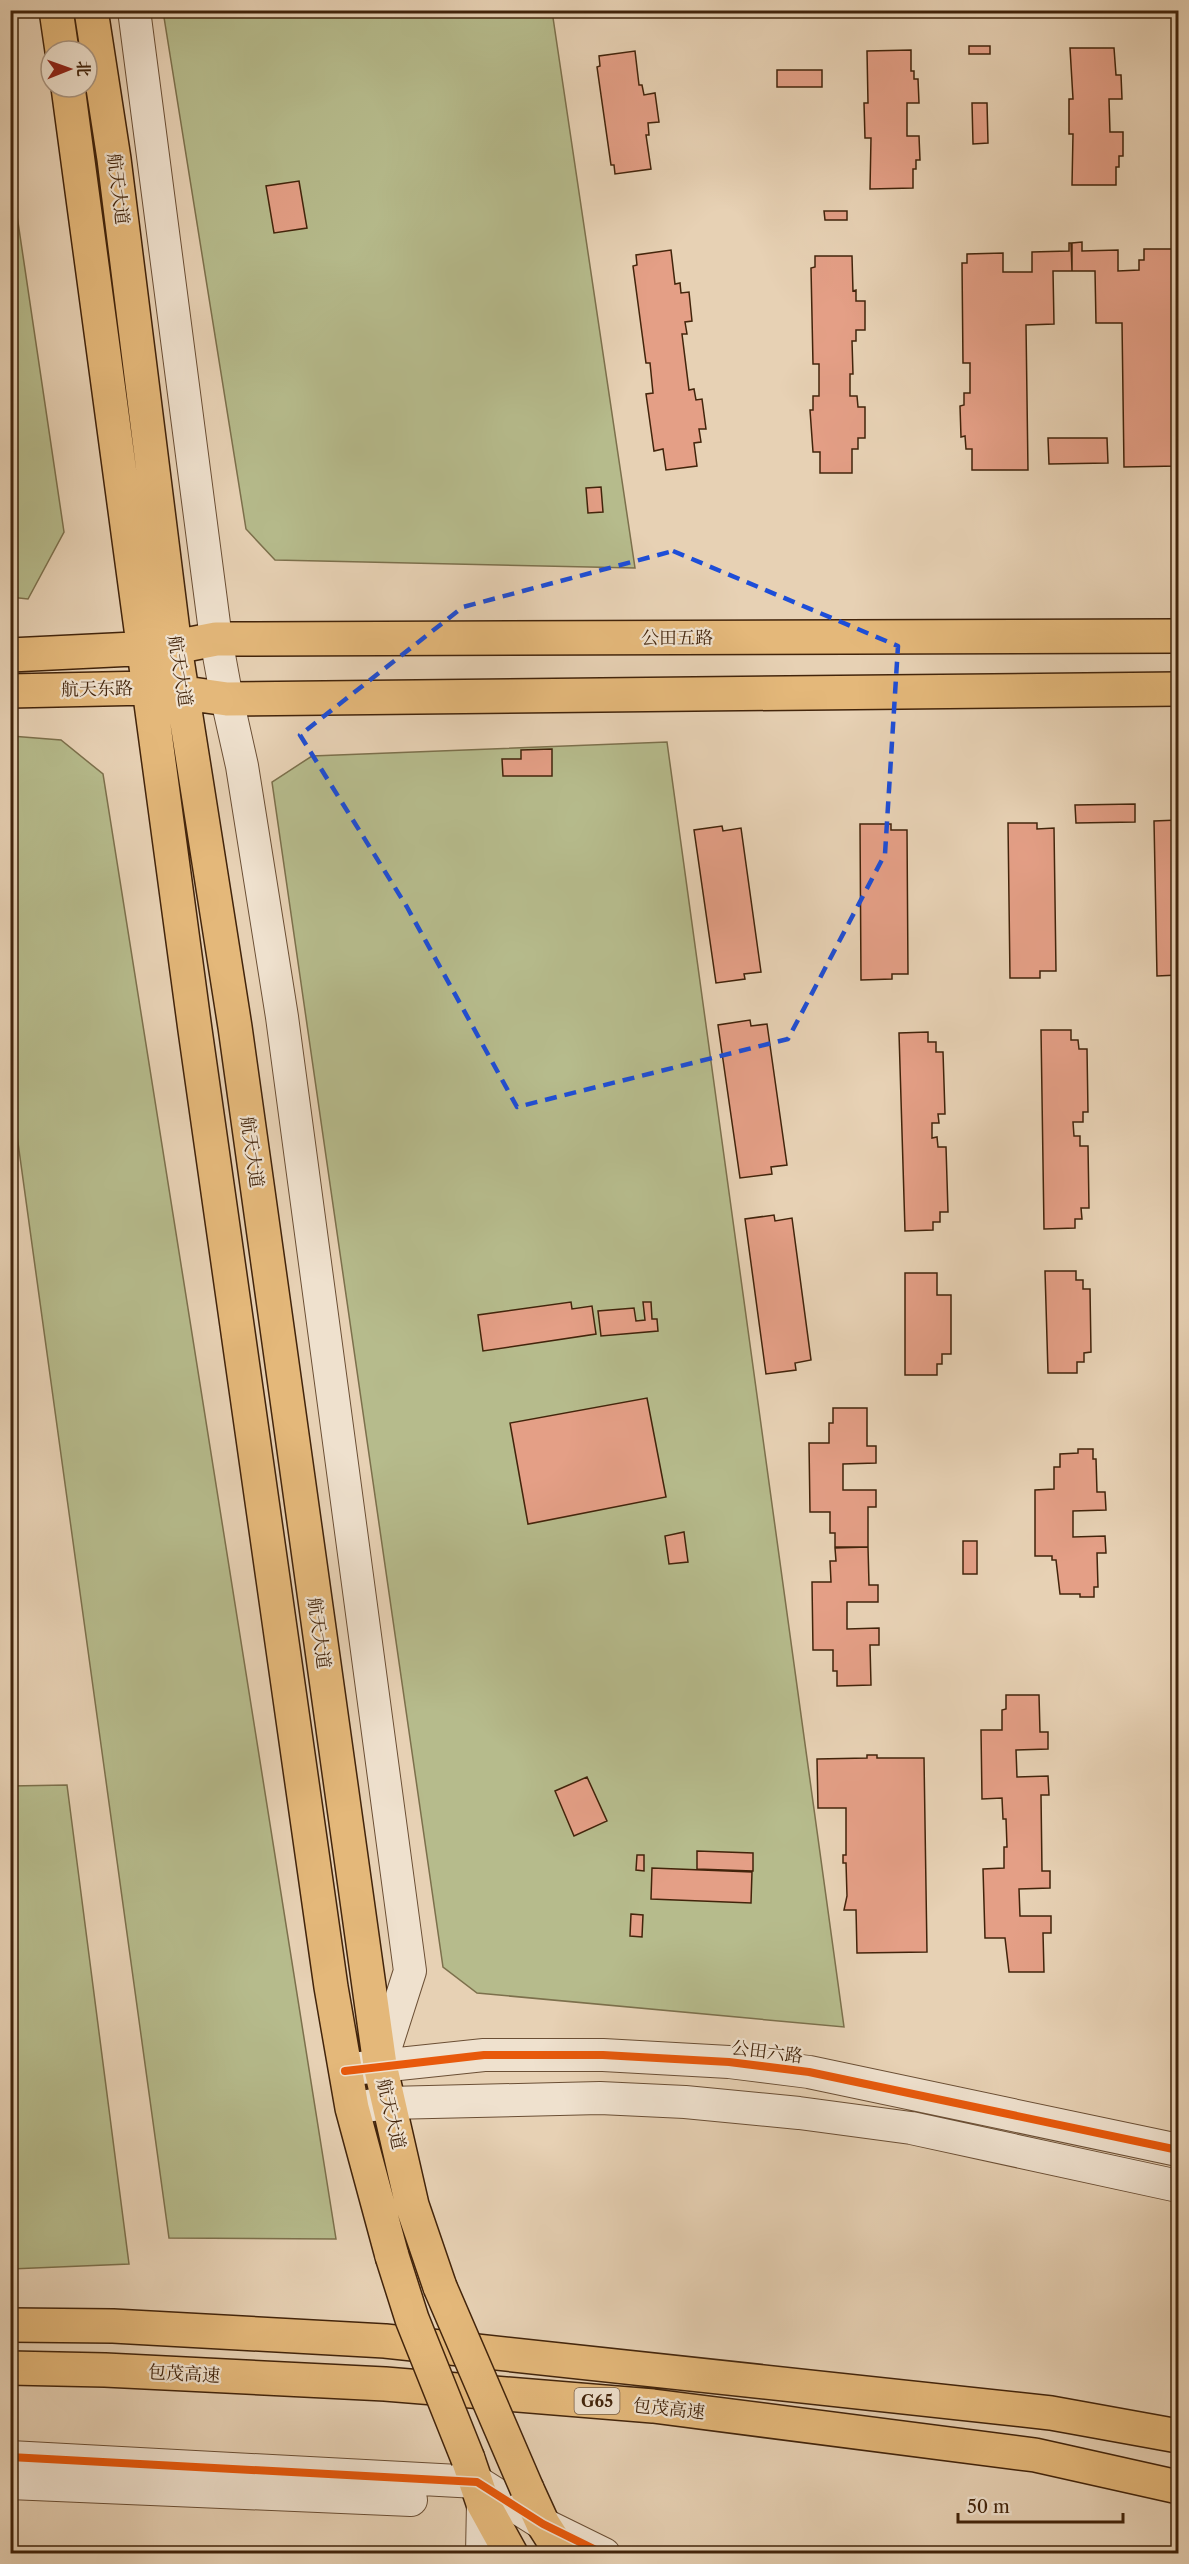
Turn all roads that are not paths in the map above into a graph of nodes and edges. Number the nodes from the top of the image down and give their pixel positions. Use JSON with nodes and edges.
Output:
{"nodes":[{"id":1,"x":56,"y":10,"type":"edge"},
{"id":2,"x":91,"y":10,"type":"edge"},
{"id":3,"x":134,"y":10,"type":"edge"},
{"id":4,"x":60,"y":39,"type":"edge"},
{"id":5,"x":70,"y":99,"type":"edge"},
{"id":6,"x":1179,"y":636,"type":"edge"},
{"id":7,"x":216,"y":639,"type":"junction"},
{"id":8,"x":160,"y":647,"type":"junction"},
{"id":9,"x":10,"y":655,"type":"edge"},
{"id":10,"x":150,"y":687,"type":"junction"},
{"id":11,"x":1179,"y":689,"type":"edge"},
{"id":12,"x":10,"y":691,"type":"edge"},
{"id":13,"x":183,"y":693,"type":"junction"},
{"id":14,"x":227,"y":699,"type":"junction"},
{"id":15,"x":380,"y":2065,"type":"junction"},
{"id":16,"x":345,"y":2071,"type":"junction"},
{"id":17,"x":388,"y":2103,"type":"junction"},
{"id":18,"x":352,"y":2108,"type":"junction"},
{"id":19,"x":1179,"y":2150,"type":"edge"},
{"id":20,"x":1179,"y":2186,"type":"edge"},
{"id":21,"x":10,"y":2325,"type":"edge"},
{"id":22,"x":10,"y":2368,"type":"edge"},
{"id":23,"x":1179,"y":2436,"type":"edge"},
{"id":24,"x":10,"y":2457,"type":"edge"},
{"id":25,"x":476,"y":2481,"type":"junction"},
{"id":26,"x":10,"y":2483,"type":"edge"},
{"id":27,"x":1179,"y":2487,"type":"edge"},
{"id":28,"x":545,"y":2539,"type":"edge"},
{"id":29,"x":482,"y":2553,"type":"edge"},
{"id":30,"x":511,"y":2553,"type":"edge"},
{"id":31,"x":562,"y":2553,"type":"edge"},
{"id":32,"x":604,"y":2553,"type":"edge"}],
"edges":[{"from":1,"to":4,"type":"main road"},
{"from":2,"to":8,"type":"main road","name":"航天大道"},
{"from":3,"to":7,"type":"street"},
{"from":5,"to":8,"type":"main road","name":"航天大道"},
{"from":6,"to":7,"type":"main road","name":"公田五路"},
{"from":7,"to":8,"type":"main road","name":"公田五路"},
{"from":7,"to":14,"type":"street"},
{"from":8,"to":9,"type":"main road","name":"航天东路"},
{"from":8,"to":10,"type":"main road","name":"航天大道"},
{"from":8,"to":13,"type":"main road","name":"航天大道"},
{"from":10,"to":12,"type":"main road","name":"航天东路"},
{"from":10,"to":13,"type":"main road","name":"航天东路"},
{"from":10,"to":16,"type":"main road","name":"航天大道"},
{"from":11,"to":14,"type":"main road"},
{"from":13,"to":14,"type":"main road"},
{"from":13,"to":15,"type":"main road","name":"航天大道"},
{"from":14,"to":15,"type":"street"},
{"from":15,"to":16,"type":"street","name":"公田六路"},
{"from":15,"to":17,"type":"main road","name":"航天大道"},
{"from":15,"to":19,"type":"street","name":"公田六路"},
{"from":16,"to":18,"type":"main road","name":"航天大道"},
{"from":17,"to":18,"type":"street"},
{"from":17,"to":20,"type":"street"},
{"from":17,"to":28,"type":"main road","name":"航天大道","bridge":true},
{"from":18,"to":25,"type":"main road","name":"航天大道","bridge":true},
{"from":21,"to":23,"type":"main road","name":"包茂高速","number":"G65"},
{"from":22,"to":27,"type":"main road","name":"包茂高速","number":"G65"},
{"from":24,"to":25,"type":"street"},
{"from":25,"to":26,"type":"street"},
{"from":25,"to":28,"type":"street"},
{"from":25,"to":29,"type":"street"},
{"from":25,"to":30,"type":"main road","name":"航天大道"},
{"from":28,"to":31,"type":"main road","name":"航天大道"},
{"from":28,"to":32,"type":"street"}]}
